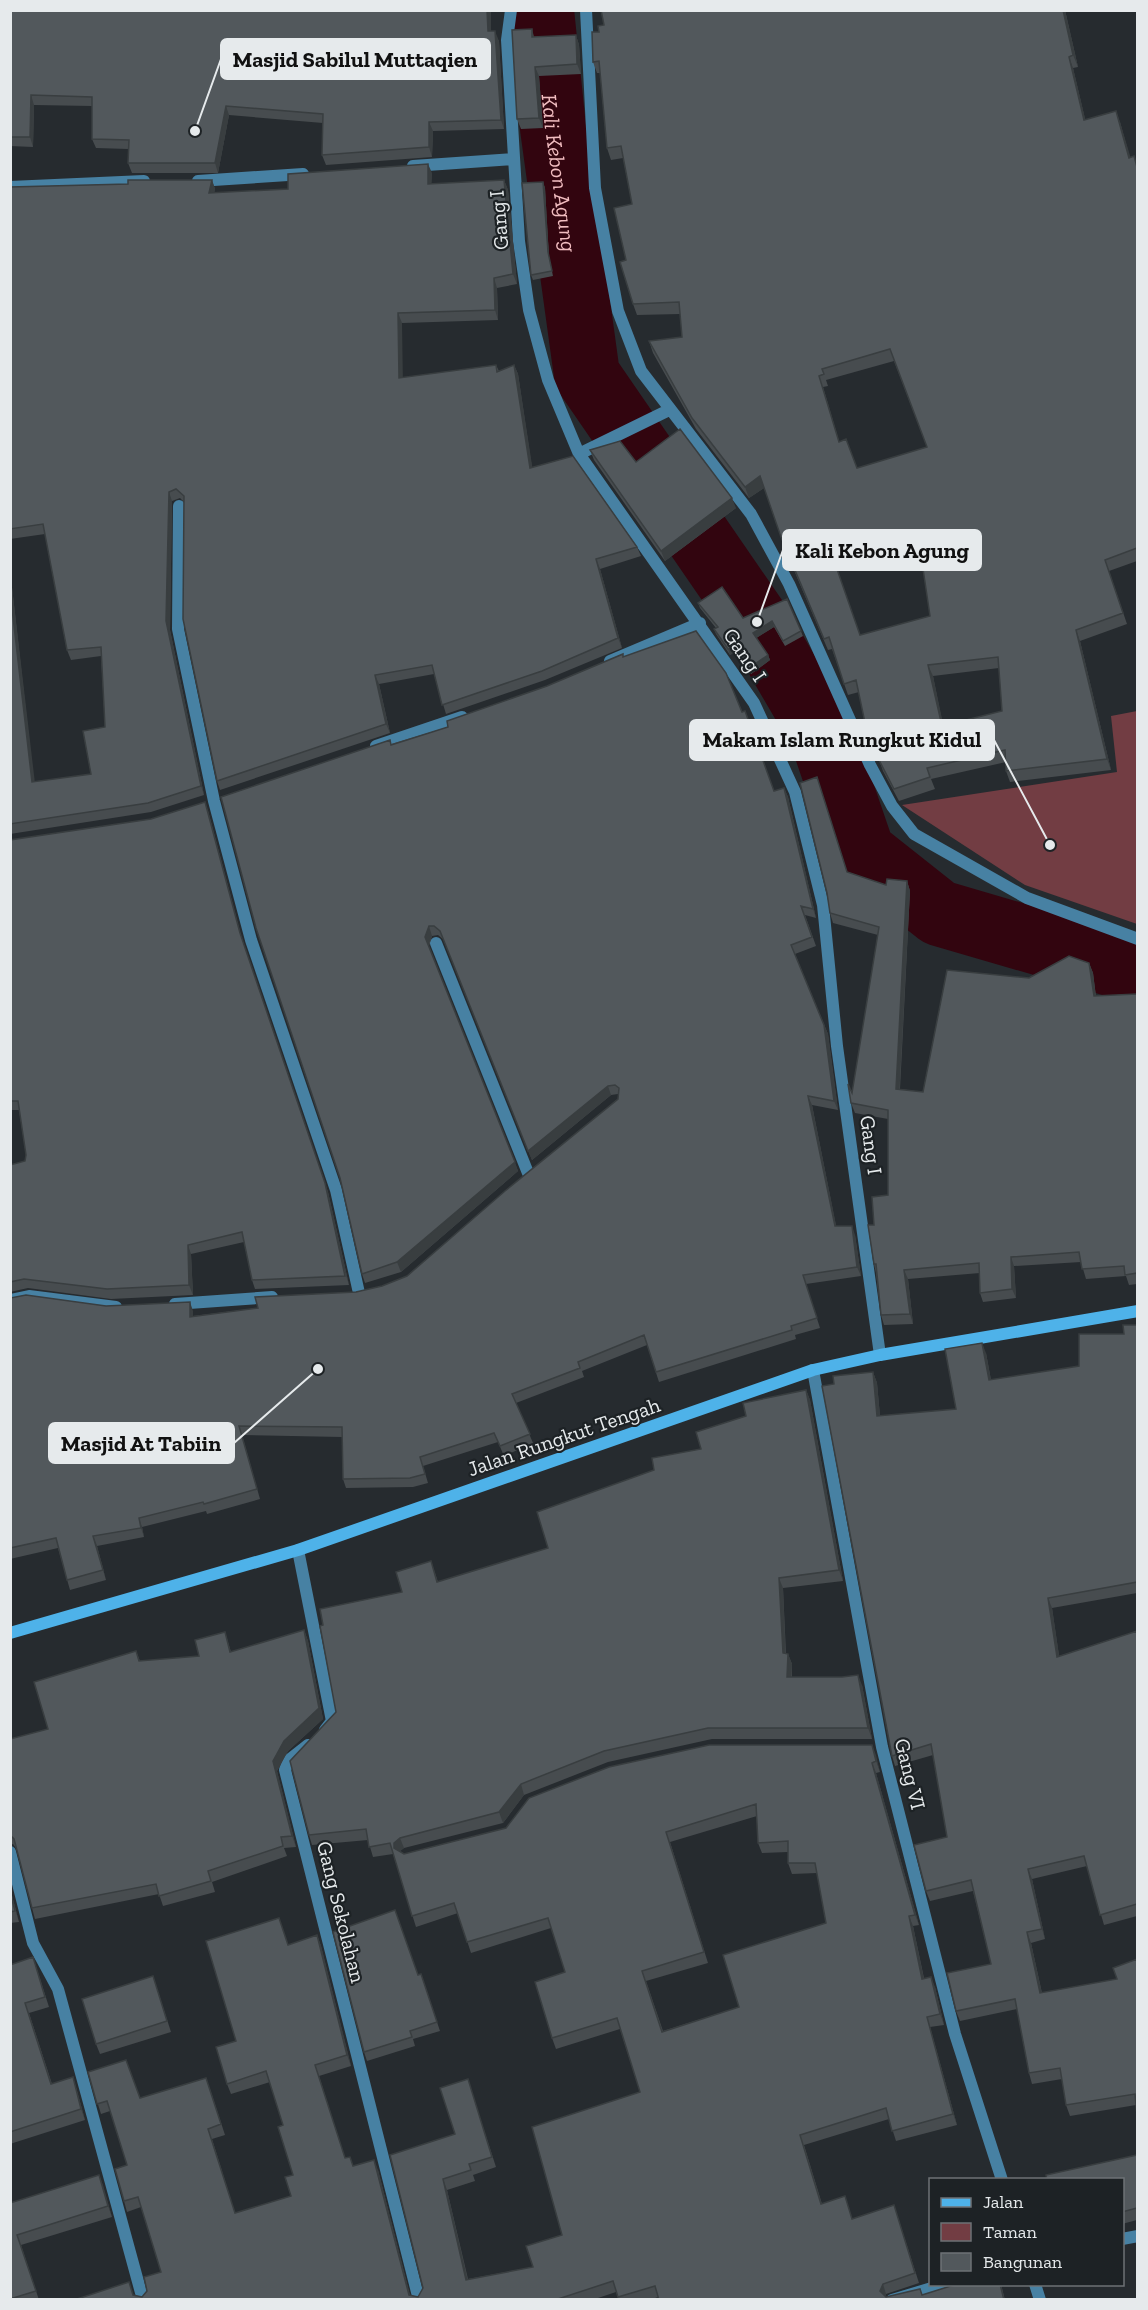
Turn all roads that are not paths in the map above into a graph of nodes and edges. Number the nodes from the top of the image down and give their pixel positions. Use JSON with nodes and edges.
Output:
{"nodes":[{"id":1,"x":511,"y":10,"type":"edge"},
{"id":2,"x":586,"y":10,"type":"edge"},
{"id":3,"x":514,"y":159,"type":"junction"},
{"id":4,"x":401,"y":167,"type":"edge"},
{"id":5,"x":321,"y":172,"type":"edge"},
{"id":6,"x":159,"y":181,"type":"edge"},
{"id":7,"x":183,"y":181,"type":"edge"},
{"id":8,"x":10,"y":187,"type":"edge"},
{"id":9,"x":669,"y":410,"type":"junction"},
{"id":10,"x":579,"y":454,"type":"junction"},
{"id":11,"x":179,"y":506,"type":"edge"},
{"id":12,"x":700,"y":623,"type":"junction"},
{"id":13,"x":602,"y":665,"type":"edge"},
{"id":14,"x":480,"y":711,"type":"edge"},
{"id":15,"x":366,"y":750,"type":"edge"},
{"id":16,"x":1137,"y":939,"type":"edge"},
{"id":17,"x":436,"y":943,"type":"edge"},
{"id":18,"x":528,"y":1173,"type":"edge"},
{"id":19,"x":375,"y":1289,"type":"edge"},
{"id":20,"x":282,"y":1297,"type":"edge"},
{"id":21,"x":10,"y":1300,"type":"edge"},
{"id":22,"x":167,"y":1305,"type":"edge"},
{"id":23,"x":132,"y":1307,"type":"edge"},
{"id":24,"x":1137,"y":1311,"type":"edge"},
{"id":25,"x":880,"y":1355,"type":"junction"},
{"id":26,"x":813,"y":1370,"type":"junction"},
{"id":27,"x":298,"y":1550,"type":"junction"},
{"id":28,"x":10,"y":1633,"type":"edge"},
{"id":29,"x":10,"y":1852,"type":"edge"},
{"id":30,"x":1001,"y":2178,"type":"edge"},
{"id":31,"x":938,"y":2286,"type":"edge"},
{"id":32,"x":143,"y":2300,"type":"edge"},
{"id":33,"x":419,"y":2300,"type":"edge"},
{"id":34,"x":892,"y":2300,"type":"edge"}],
"edges":[{"from":1,"to":3,"type":"street","name":"Gang I"},
{"from":2,"to":9,"type":"street"},
{"from":3,"to":4,"type":"street"},
{"from":3,"to":10,"type":"street","name":"Gang I"},
{"from":5,"to":7,"type":"street"},
{"from":6,"to":8,"type":"street"},
{"from":9,"to":10,"type":"street"},
{"from":9,"to":16,"type":"street"},
{"from":10,"to":12,"type":"street","name":"Gang I"},
{"from":11,"to":19,"type":"street"},
{"from":12,"to":13,"type":"street"},
{"from":12,"to":25,"type":"street","name":"Gang I"},
{"from":14,"to":15,"type":"street"},
{"from":17,"to":18,"type":"street"},
{"from":20,"to":22,"type":"street"},
{"from":21,"to":23,"type":"street"},
{"from":24,"to":25,"type":"main road","name":"Jalan Rungkut Tengah"},
{"from":25,"to":26,"type":"main road","name":"Jalan Rungkut Tengah"},
{"from":26,"to":27,"type":"main road","name":"Jalan Rungkut Tengah"},
{"from":26,"to":30,"type":"street","name":"Gang VI"},
{"from":27,"to":28,"type":"main road","name":"Jalan Rungkut Tengah"},
{"from":27,"to":33,"type":"street","name":"Gang Sekolahan"},
{"from":29,"to":32,"type":"street"},
{"from":31,"to":34,"type":"street"}]}
